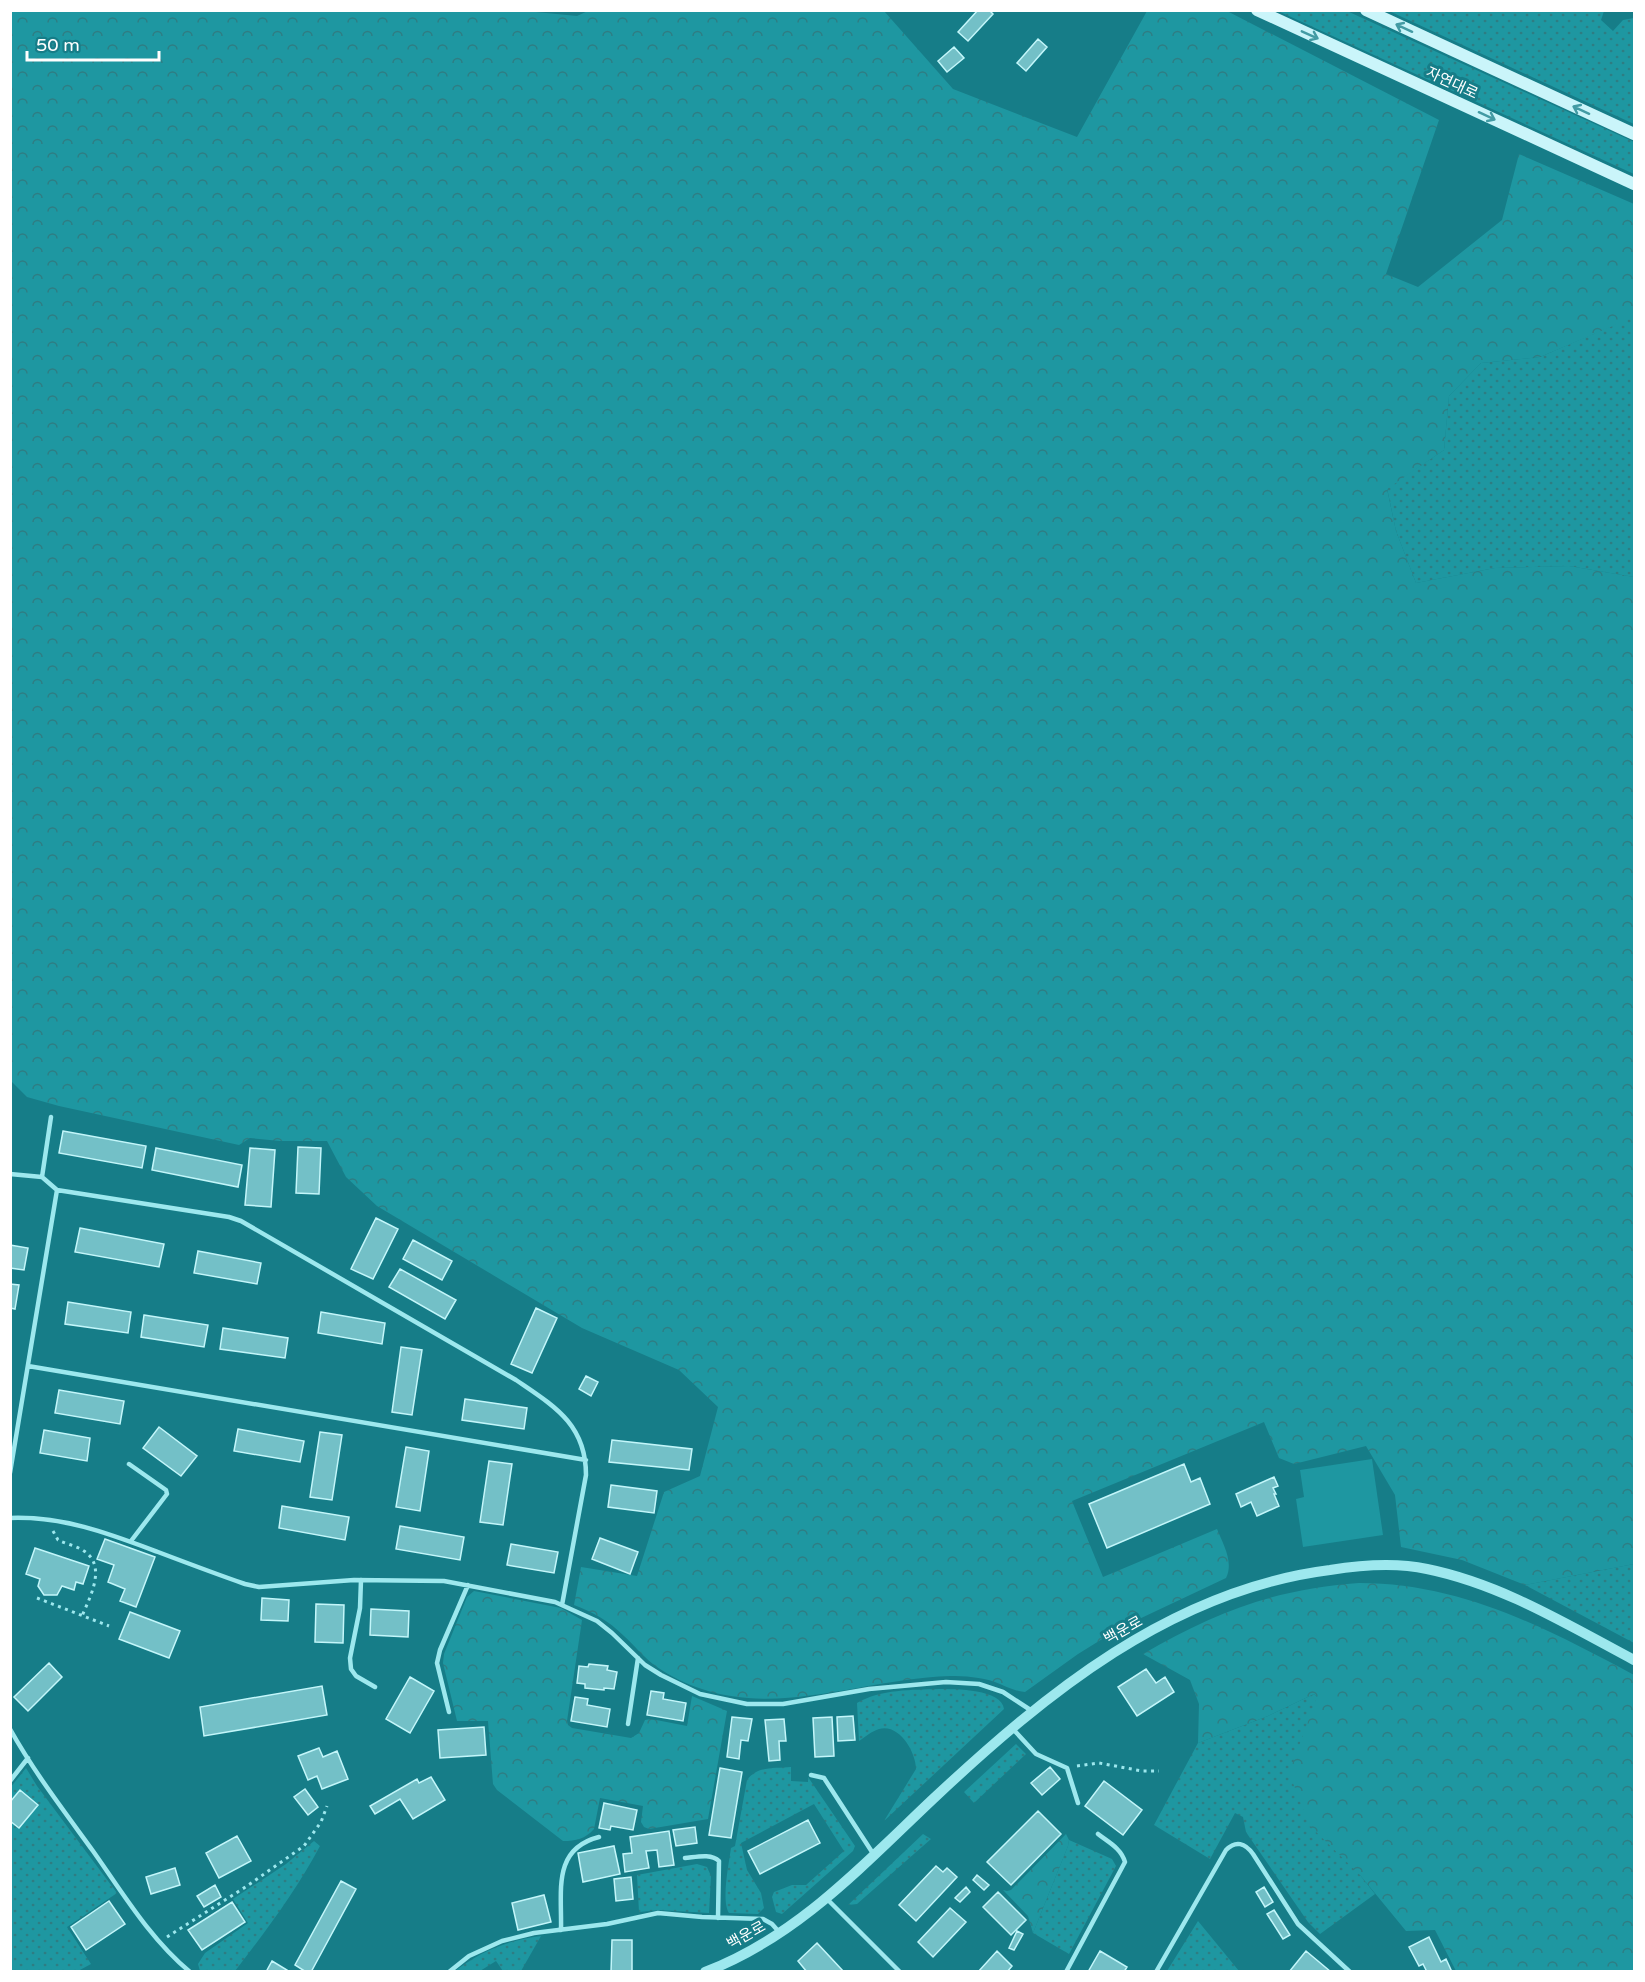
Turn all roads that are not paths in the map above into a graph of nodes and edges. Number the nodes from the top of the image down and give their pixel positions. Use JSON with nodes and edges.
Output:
{"nodes":[{"id":1,"x":1257,"y":10,"type":"edge"},
{"id":2,"x":1366,"y":10,"type":"edge"},
{"id":3,"x":1635,"y":134,"type":"edge"},
{"id":4,"x":1635,"y":184,"type":"edge"},
{"id":5,"x":51,"y":1117,"type":"dead end"},
{"id":6,"x":10,"y":1174,"type":"edge"},
{"id":7,"x":42,"y":1177,"type":"junction"},
{"id":8,"x":57,"y":1190,"type":"junction"},
{"id":9,"x":28,"y":1366,"type":"junction"},
{"id":10,"x":586,"y":1460,"type":"junction"},
{"id":11,"x":129,"y":1464,"type":"dead end"},
{"id":12,"x":10,"y":1473,"type":"edge"},
{"id":13,"x":10,"y":1518,"type":"edge"},
{"id":14,"x":130,"y":1541,"type":"junction"},
{"id":15,"x":361,"y":1580,"type":"junction"},
{"id":16,"x":468,"y":1584,"type":"junction"},
{"id":17,"x":562,"y":1605,"type":"junction"},
{"id":18,"x":638,"y":1658,"type":"junction"},
{"id":19,"x":1635,"y":1660,"type":"edge"},
{"id":20,"x":375,"y":1688,"type":"dead end"},
{"id":21,"x":1032,"y":1711,"type":"junction"},
{"id":22,"x":449,"y":1712,"type":"dead end"},
{"id":23,"x":628,"y":1724,"type":"dead end"},
{"id":24,"x":1012,"y":1728,"type":"junction"},
{"id":25,"x":10,"y":1729,"type":"edge"},
{"id":26,"x":28,"y":1758,"type":"junction"},
{"id":27,"x":811,"y":1775,"type":"dead end"},
{"id":28,"x":10,"y":1781,"type":"edge"},
{"id":29,"x":1078,"y":1803,"type":"dead end"},
{"id":30,"x":1098,"y":1834,"type":"dead end"},
{"id":31,"x":599,"y":1837,"type":"dead end"},
{"id":32,"x":874,"y":1855,"type":"junction"},
{"id":33,"x":685,"y":1858,"type":"dead end"},
{"id":34,"x":827,"y":1899,"type":"junction"},
{"id":35,"x":718,"y":1918,"type":"junction"},
{"id":36,"x":561,"y":1930,"type":"junction"},
{"id":37,"x":780,"y":1933,"type":"junction"},
{"id":38,"x":190,"y":1971,"type":"edge"},
{"id":39,"x":449,"y":1971,"type":"edge"},
{"id":40,"x":705,"y":1971,"type":"edge"},
{"id":41,"x":900,"y":1971,"type":"edge"},
{"id":42,"x":1066,"y":1971,"type":"edge"},
{"id":43,"x":1156,"y":1971,"type":"edge"},
{"id":44,"x":1350,"y":1971,"type":"edge"}],
"edges":[{"from":1,"to":4,"type":"main road","name":"자연대로","one_way":true},
{"from":3,"to":2,"type":"main road","name":"자연대로","one_way":true},
{"from":5,"to":7,"type":"lane"},
{"from":6,"to":7,"type":"lane"},
{"from":7,"to":8,"type":"lane"},
{"from":8,"to":9,"type":"lane"},
{"from":8,"to":10,"type":"lane"},
{"from":9,"to":10,"type":"lane"},
{"from":9,"to":12,"type":"lane"},
{"from":10,"to":17,"type":"lane"},
{"from":11,"to":14,"type":"lane"},
{"from":13,"to":14,"type":"lane"},
{"from":14,"to":15,"type":"lane"},
{"from":15,"to":16,"type":"lane"},
{"from":15,"to":20,"type":"lane"},
{"from":16,"to":17,"type":"lane"},
{"from":16,"to":22,"type":"lane"},
{"from":17,"to":18,"type":"lane"},
{"from":18,"to":21,"type":"lane"},
{"from":18,"to":23,"type":"lane"},
{"from":19,"to":21,"type":"street","name":"백운로"},
{"from":21,"to":24,"type":"street","name":"백운로"},
{"from":24,"to":29,"type":"lane"},
{"from":24,"to":32,"type":"street","name":"백운로"},
{"from":25,"to":26,"type":"lane"},
{"from":26,"to":28,"type":"lane"},
{"from":26,"to":38,"type":"lane"},
{"from":27,"to":32,"type":"lane"},
{"from":30,"to":42,"type":"lane"},
{"from":31,"to":36,"type":"lane"},
{"from":32,"to":34,"type":"street","name":"백운로"},
{"from":33,"to":35,"type":"lane"},
{"from":34,"to":37,"type":"street","name":"백운로"},
{"from":34,"to":41,"type":"lane"},
{"from":35,"to":36,"type":"lane"},
{"from":35,"to":37,"type":"lane"},
{"from":36,"to":39,"type":"lane"},
{"from":37,"to":40,"type":"street","name":"백운로"},
{"from":43,"to":44,"type":"lane"}]}
